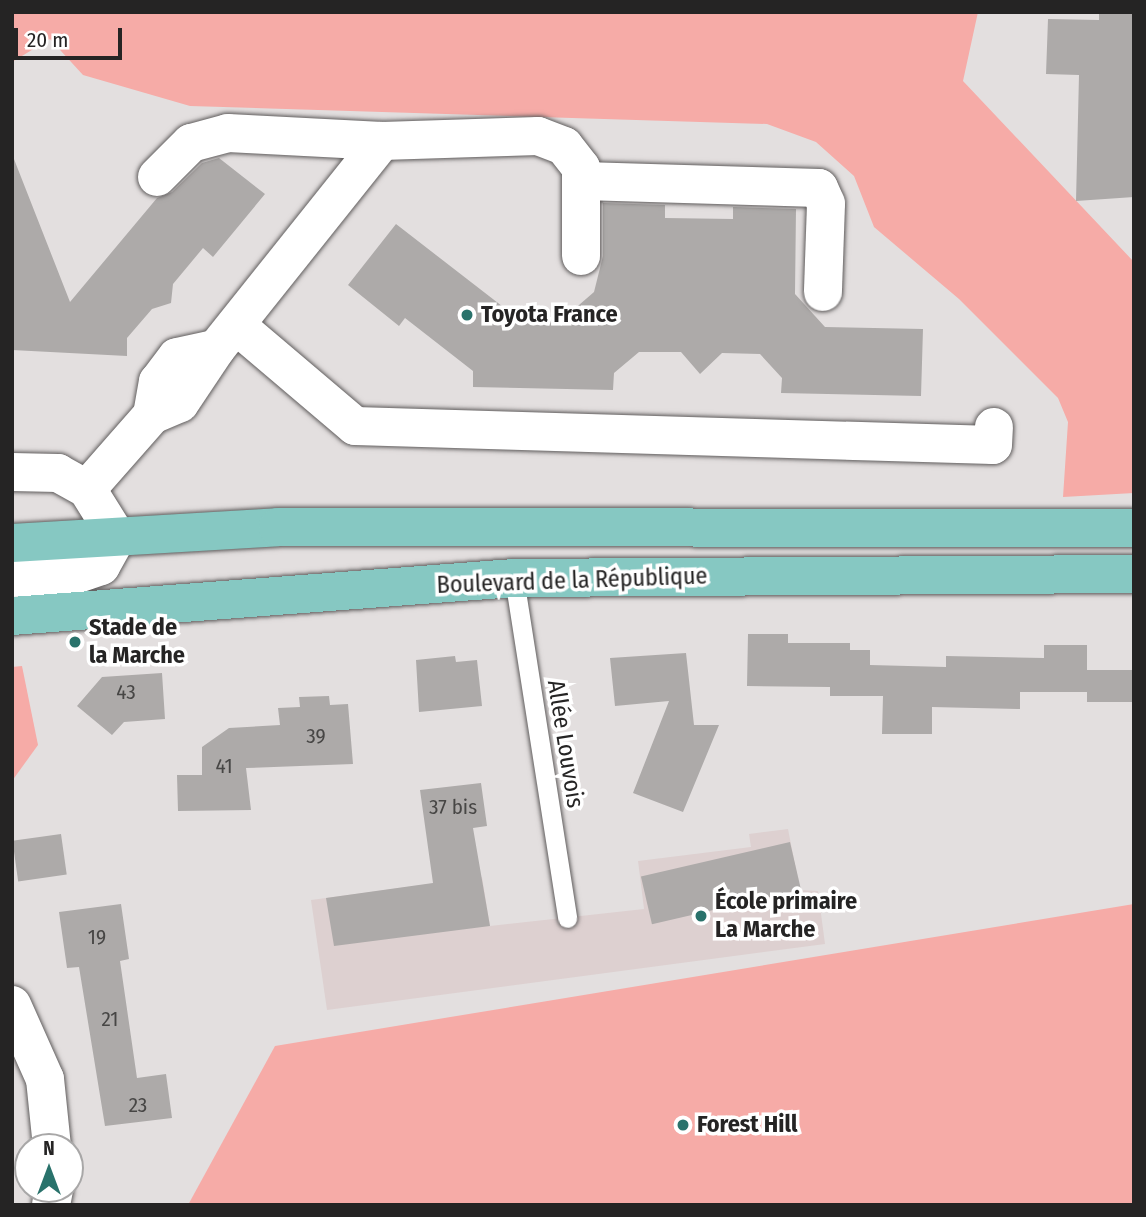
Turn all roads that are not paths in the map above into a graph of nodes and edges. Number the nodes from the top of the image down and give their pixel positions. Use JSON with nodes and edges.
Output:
{"nodes":[{"id":1,"x":382,"y":141,"type":"junction"},
{"id":2,"x":157,"y":177,"type":"dead end"},
{"id":3,"x":583,"y":181,"type":"junction"},
{"id":4,"x":582,"y":256,"type":"dead end"},
{"id":5,"x":823,"y":292,"type":"dead end"},
{"id":6,"x":226,"y":337,"type":"junction"},
{"id":7,"x":994,"y":427,"type":"dead end"},
{"id":8,"x":12,"y":472,"type":"edge"},
{"id":9,"x":87,"y":489,"type":"junction"},
{"id":10,"x":1134,"y":528,"type":"edge"},
{"id":11,"x":117,"y":537,"type":"junction"},
{"id":12,"x":12,"y":543,"type":"edge"},
{"id":13,"x":1134,"y":574,"type":"edge"},
{"id":14,"x":12,"y":578,"type":"edge"},
{"id":15,"x":514,"y":578,"type":"junction"},
{"id":16,"x":12,"y":616,"type":"edge"},
{"id":17,"x":567,"y":918,"type":"dead end"},
{"id":18,"x":12,"y":1005,"type":"edge"},
{"id":19,"x":51,"y":1133,"type":"edge"}],
"edges":[{"from":1,"to":2,"type":"street"},
{"from":1,"to":3,"type":"street"},
{"from":1,"to":6,"type":"street"},
{"from":3,"to":4,"type":"street"},
{"from":3,"to":5,"type":"street"},
{"from":6,"to":7,"type":"street"},
{"from":6,"to":9,"type":"street"},
{"from":8,"to":9,"type":"street"},
{"from":9,"to":11,"type":"street"},
{"from":10,"to":11,"type":"main road","name":"Boulevard de la République"},
{"from":11,"to":12,"type":"main road","name":"Boulevard de la République"},
{"from":11,"to":14,"type":"street"},
{"from":13,"to":15,"type":"main road","name":"Boulevard de la République"},
{"from":15,"to":16,"type":"main road","name":"Boulevard de la République"},
{"from":15,"to":17,"type":"lane","name":"Allée Louvois"},
{"from":18,"to":19,"type":"street"}]}
